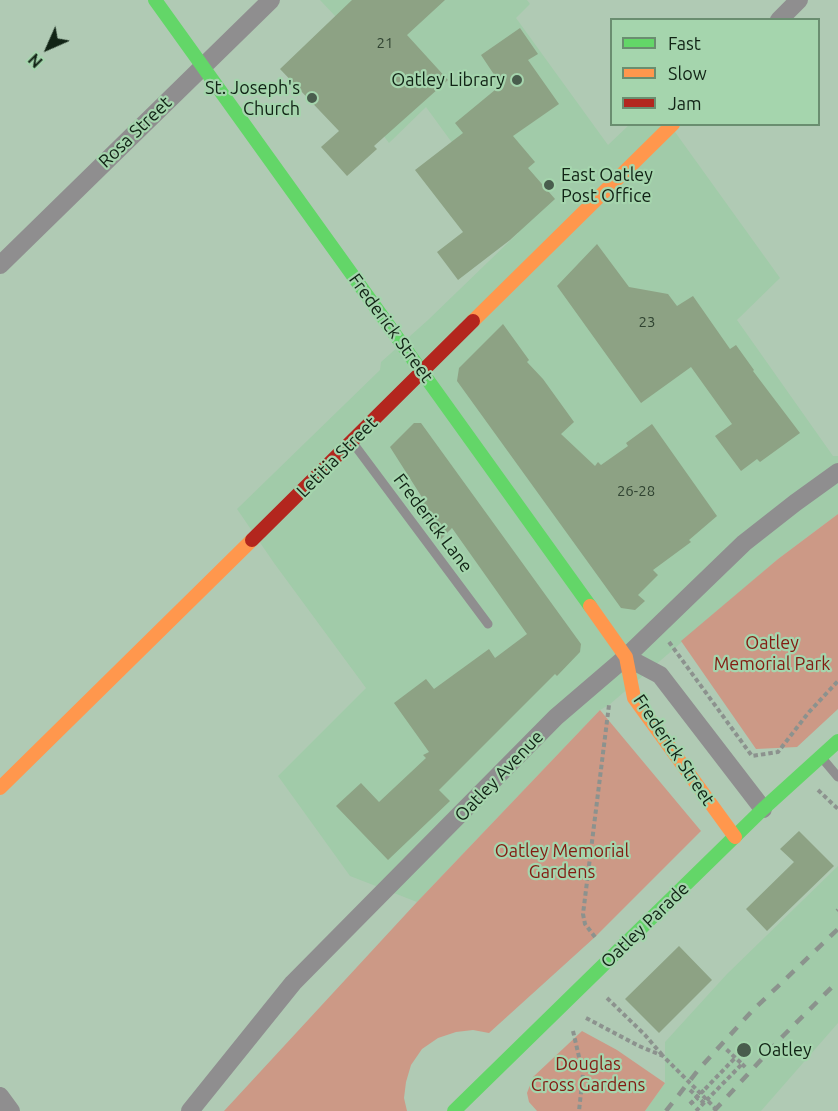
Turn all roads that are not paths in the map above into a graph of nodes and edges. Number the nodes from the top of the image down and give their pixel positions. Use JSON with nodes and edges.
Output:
{"nodes":[{"id":1,"x":155,"y":0,"type":"edge"},
{"id":2,"x":271,"y":0,"type":"edge"},
{"id":3,"x":799,"y":0,"type":"edge"},
{"id":4,"x":781,"y":18,"type":"edge"},
{"id":5,"x":203,"y":66,"type":"junction"},
{"id":6,"x":671,"y":126,"type":"edge"},
{"id":7,"x":0,"y":265,"type":"edge"},
{"id":8,"x":423,"y":371,"type":"junction"},
{"id":9,"x":352,"y":442,"type":"junction"},
{"id":10,"x":838,"y":472,"type":"edge"},
{"id":11,"x":488,"y":624,"type":"dead end"},
{"id":12,"x":626,"y":657,"type":"junction"},
{"id":13,"x":838,"y":741,"type":"edge"},
{"id":14,"x":820,"y":757,"type":"junction"},
{"id":15,"x":838,"y":777,"type":"edge"},
{"id":16,"x":0,"y":788,"type":"edge"},
{"id":17,"x":763,"y":809,"type":"junction"},
{"id":18,"x":735,"y":837,"type":"junction"},
{"id":19,"x":0,"y":1096,"type":"edge"},
{"id":20,"x":10,"y":1111,"type":"edge"},
{"id":21,"x":190,"y":1111,"type":"edge"},
{"id":22,"x":454,"y":1111,"type":"edge"}],
"edges":[{"from":1,"to":5,"type":"street","name":"Frederick Street"},
{"from":2,"to":5,"type":"street","name":"Rosa Street"},
{"from":3,"to":4,"type":"street"},
{"from":5,"to":7,"type":"street","name":"Rosa Street"},
{"from":5,"to":8,"type":"street","name":"Frederick Street"},
{"from":6,"to":8,"type":"street","name":"Letitia Street"},
{"from":8,"to":9,"type":"street","name":"Letitia Street"},
{"from":8,"to":12,"type":"street","name":"Frederick Street"},
{"from":9,"to":11,"type":"lane","name":"Frederick Lane"},
{"from":9,"to":16,"type":"street","name":"Letitia Street"},
{"from":10,"to":12,"type":"street","name":"Oatley Avenue"},
{"from":12,"to":17,"type":"street","name":"Frederick Street"},
{"from":12,"to":18,"type":"street","name":"Frederick Street"},
{"from":12,"to":21,"type":"street","name":"Oatley Avenue"},
{"from":13,"to":14,"type":"street","name":"Oatley Parade"},
{"from":14,"to":15,"type":"lane"},
{"from":14,"to":17,"type":"street","name":"Oatley Parade"},
{"from":17,"to":18,"type":"street","name":"Oatley Parade"},
{"from":18,"to":22,"type":"street","name":"Oatley Parade"},
{"from":19,"to":20,"type":"street"}]}
